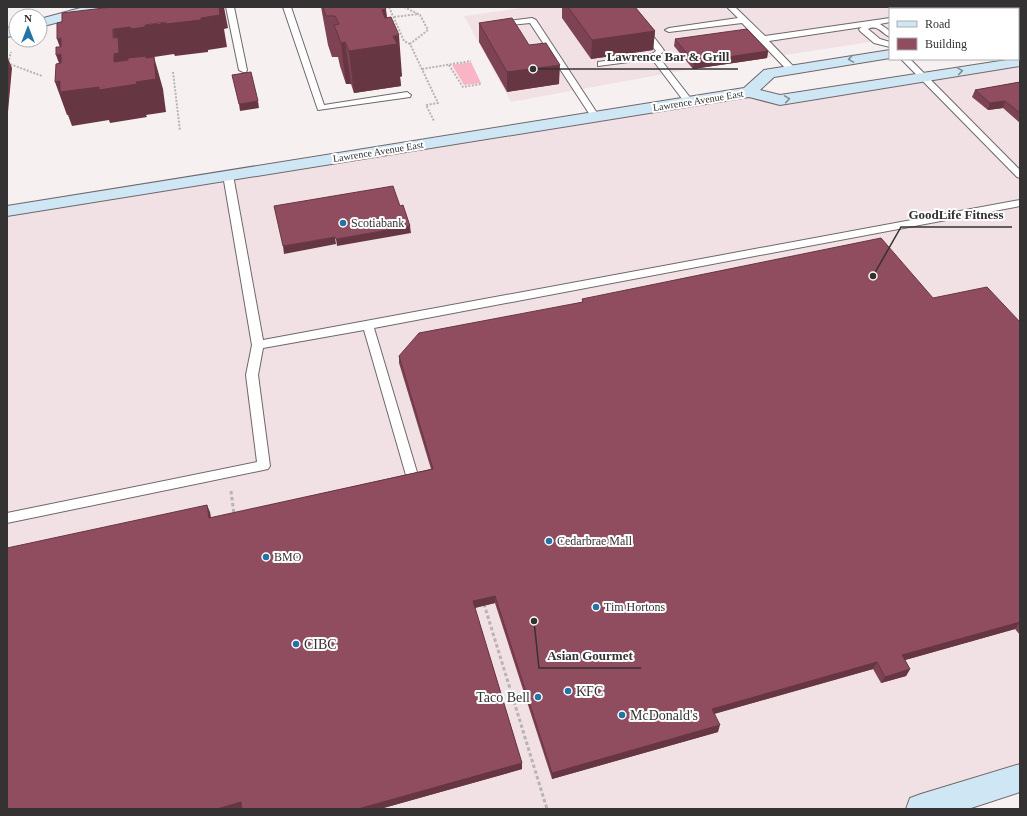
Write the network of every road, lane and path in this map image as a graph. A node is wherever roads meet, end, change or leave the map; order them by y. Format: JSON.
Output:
{"nodes":[{"id":1,"x":100,"y":7,"type":"edge"},
{"id":2,"x":230,"y":7,"type":"edge"},
{"id":3,"x":287,"y":7,"type":"edge"},
{"id":4,"x":389,"y":7,"type":"edge"},
{"id":5,"x":404,"y":7,"type":"edge"},
{"id":6,"x":627,"y":7,"type":"edge"},
{"id":7,"x":731,"y":7,"type":"edge"},
{"id":8,"x":419,"y":14,"type":"junction"},
{"id":9,"x":394,"y":17,"type":"junction"},
{"id":10,"x":744,"y":20,"type":"junction"},
{"id":11,"x":889,"y":20,"type":"edge"},
{"id":12,"x":48,"y":22,"type":"edge"},
{"id":13,"x":869,"y":24,"type":"junction"},
{"id":14,"x":488,"y":26,"type":"edge"},
{"id":15,"x":668,"y":30,"type":"dead end"},
{"id":16,"x":889,"y":33,"type":"edge"},
{"id":17,"x":763,"y":39,"type":"junction"},
{"id":18,"x":410,"y":44,"type":"junction"},
{"id":19,"x":889,"y":45,"type":"edge"},
{"id":20,"x":12,"y":48,"type":"edge"},
{"id":21,"x":889,"y":54,"type":"edge"},
{"id":22,"x":654,"y":56,"type":"junction"},
{"id":23,"x":905,"y":60,"type":"edge"},
{"id":24,"x":471,"y":61,"type":"dead end"},
{"id":25,"x":1020,"y":62,"type":"edge"},
{"id":26,"x":7,"y":63,"type":"edge"},
{"id":27,"x":601,"y":64,"type":"dead end"},
{"id":28,"x":449,"y":65,"type":"junction"},
{"id":29,"x":422,"y":69,"type":"junction"},
{"id":30,"x":791,"y":69,"type":"junction"},
{"id":31,"x":243,"y":70,"type":"dead end"},
{"id":32,"x":173,"y":72,"type":"dead end"},
{"id":33,"x":42,"y":76,"type":"dead end"},
{"id":34,"x":921,"y":77,"type":"junction"},
{"id":35,"x":481,"y":84,"type":"dead end"},
{"id":36,"x":749,"y":92,"type":"junction"},
{"id":37,"x":407,"y":95,"type":"dead end"},
{"id":38,"x":689,"y":102,"type":"junction"},
{"id":39,"x":595,"y":116,"type":"junction"},
{"id":40,"x":434,"y":121,"type":"dead end"},
{"id":41,"x":180,"y":131,"type":"dead end"},
{"id":42,"x":1020,"y":175,"type":"edge"},
{"id":43,"x":228,"y":176,"type":"junction"},
{"id":44,"x":1020,"y":203,"type":"edge"},
{"id":45,"x":7,"y":211,"type":"edge"},
{"id":46,"x":368,"y":326,"type":"junction"},
{"id":47,"x":258,"y":345,"type":"junction"},
{"id":48,"x":228,"y":473,"type":"junction"},
{"id":49,"x":421,"y":503,"type":"edge"},
{"id":50,"x":7,"y":518,"type":"edge"},
{"id":51,"x":235,"y":520,"type":"edge"},
{"id":52,"x":482,"y":599,"type":"edge"},
{"id":53,"x":1020,"y":778,"type":"edge"},
{"id":54,"x":547,"y":809,"type":"edge"},
{"id":55,"x":921,"y":809,"type":"edge"}],
"edges":[{"from":1,"to":12,"type":"main road"},
{"from":2,"to":31,"type":"lane"},
{"from":3,"to":37,"type":"lane"},
{"from":4,"to":9,"type":"path"},
{"from":5,"to":8,"type":"path"},
{"from":6,"to":22,"type":"lane"},
{"from":7,"to":10,"type":"lane"},
{"from":8,"to":9,"type":"path"},
{"from":8,"to":18,"type":"path"},
{"from":9,"to":18,"type":"path"},
{"from":10,"to":15,"type":"lane"},
{"from":10,"to":17,"type":"lane"},
{"from":11,"to":13,"type":"lane"},
{"from":13,"to":16,"type":"lane"},
{"from":13,"to":17,"type":"lane"},
{"from":13,"to":19,"type":"lane"},
{"from":14,"to":39,"type":"lane"},
{"from":17,"to":30,"type":"lane"},
{"from":18,"to":29,"type":"path"},
{"from":20,"to":26,"type":"path"},
{"from":21,"to":30,"type":"main road","name":"Lawrence Avenue East","one_way":true},
{"from":22,"to":27,"type":"lane"},
{"from":22,"to":38,"type":"lane"},
{"from":23,"to":34,"type":"lane"},
{"from":24,"to":28,"type":"path"},
{"from":34,"to":25,"type":"main road","name":"Lawrence Avenue East","one_way":true},
{"from":26,"to":33,"type":"path"},
{"from":28,"to":29,"type":"path"},
{"from":28,"to":35,"type":"path"},
{"from":29,"to":40,"type":"path"},
{"from":30,"to":36,"type":"main road","name":"Lawrence Avenue East"},
{"from":32,"to":41,"type":"path"},
{"from":36,"to":34,"type":"main road","name":"Lawrence Avenue East","one_way":true},
{"from":34,"to":42,"type":"lane"},
{"from":36,"to":38,"type":"main road","name":"Lawrence Avenue East"},
{"from":38,"to":39,"type":"main road","name":"Lawrence Avenue East"},
{"from":39,"to":43,"type":"main road","name":"Lawrence Avenue East"},
{"from":43,"to":45,"type":"main road","name":"Lawrence Avenue East"},
{"from":43,"to":47,"type":"lane"},
{"from":44,"to":46,"type":"lane"},
{"from":46,"to":47,"type":"lane"},
{"from":46,"to":49,"type":"lane"},
{"from":47,"to":48,"type":"lane"},
{"from":48,"to":50,"type":"lane"},
{"from":48,"to":51,"type":"path"},
{"from":52,"to":54,"type":"path"},
{"from":53,"to":55,"type":"main road"}]}
